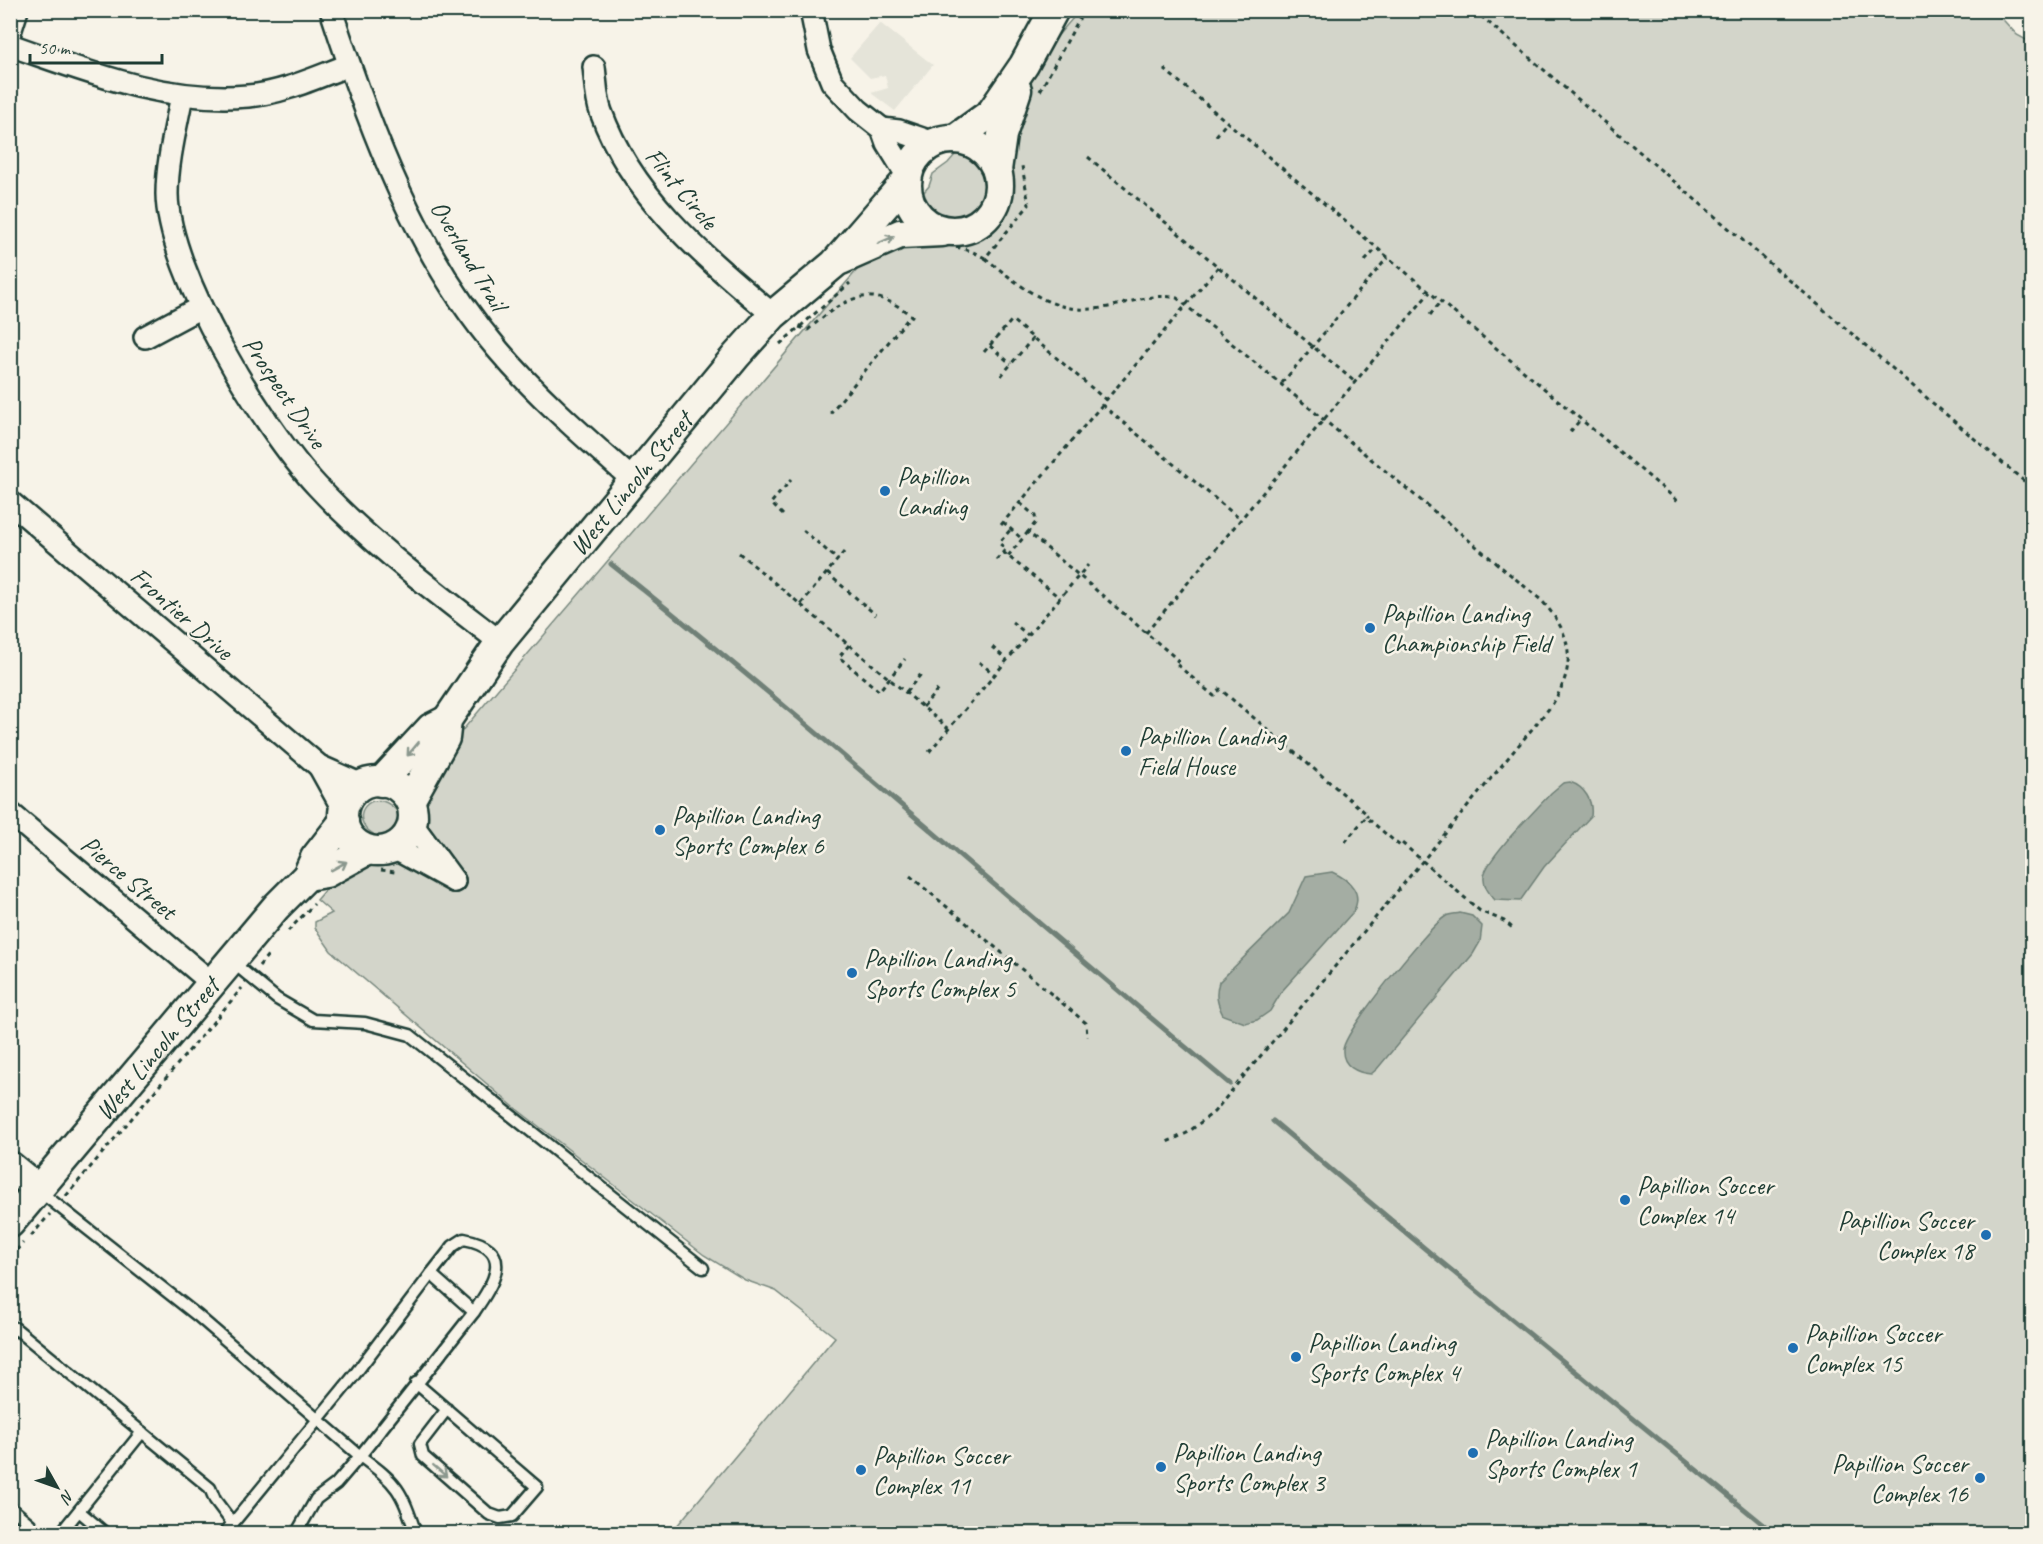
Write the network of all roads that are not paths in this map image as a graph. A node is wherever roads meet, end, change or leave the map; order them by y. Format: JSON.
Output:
{"nodes":[{"id":1,"x":17,"y":10,"type":"edge"},
{"id":2,"x":331,"y":10,"type":"edge"},
{"id":3,"x":811,"y":10,"type":"edge"},
{"id":4,"x":1054,"y":10,"type":"edge"},
{"id":5,"x":10,"y":32,"type":"edge"},
{"id":6,"x":10,"y":45,"type":"edge"},
{"id":7,"x":349,"y":65,"type":"junction"},
{"id":8,"x":1024,"y":65,"type":"junction"},
{"id":9,"x":594,"y":67,"type":"dead end"},
{"id":10,"x":182,"y":95,"type":"junction"},
{"id":11,"x":882,"y":129,"type":"junction"},
{"id":12,"x":944,"y":141,"type":"junction"},
{"id":13,"x":1009,"y":166,"type":"junction"},
{"id":14,"x":908,"y":179,"type":"junction"},
{"id":15,"x":947,"y":239,"type":"junction"},
{"id":16,"x":844,"y":271,"type":"junction"},
{"id":17,"x":201,"y":306,"type":"junction"},
{"id":18,"x":773,"y":315,"type":"junction"},
{"id":19,"x":145,"y":337,"type":"dead end"},
{"id":20,"x":633,"y":480,"type":"junction"},
{"id":21,"x":10,"y":502,"type":"edge"},
{"id":22,"x":500,"y":642,"type":"junction"},
{"id":23,"x":447,"y":720,"type":"junction"},
{"id":24,"x":319,"y":766,"type":"junction"},
{"id":25,"x":372,"y":783,"type":"junction"},
{"id":26,"x":411,"y":812,"type":"junction"},
{"id":27,"x":10,"y":813,"type":"edge"},
{"id":28,"x":344,"y":816,"type":"junction"},
{"id":29,"x":379,"y":856,"type":"junction"},
{"id":30,"x":313,"y":888,"type":"junction"},
{"id":31,"x":241,"y":969,"type":"junction"},
{"id":32,"x":212,"y":983,"type":"junction"},
{"id":33,"x":10,"y":1166,"type":"edge"},
{"id":34,"x":48,"y":1197,"type":"junction"},
{"id":35,"x":10,"y":1223,"type":"edge"},
{"id":36,"x":703,"y":1268,"type":"dead end"},
{"id":37,"x":432,"y":1274,"type":"junction"},
{"id":38,"x":474,"y":1312,"type":"junction"},
{"id":39,"x":10,"y":1333,"type":"edge"},
{"id":40,"x":416,"y":1383,"type":"junction"},
{"id":41,"x":447,"y":1409,"type":"junction"},
{"id":42,"x":318,"y":1420,"type":"junction"},
{"id":43,"x":142,"y":1432,"type":"junction"},
{"id":44,"x":360,"y":1456,"type":"junction"},
{"id":45,"x":10,"y":1507,"type":"edge"},
{"id":46,"x":79,"y":1511,"type":"junction"},
{"id":47,"x":233,"y":1524,"type":"junction"},
{"id":48,"x":35,"y":1533,"type":"edge"},
{"id":49,"x":60,"y":1533,"type":"edge"},
{"id":50,"x":106,"y":1533,"type":"edge"},
{"id":51,"x":224,"y":1533,"type":"edge"},
{"id":52,"x":296,"y":1533,"type":"edge"},
{"id":53,"x":416,"y":1533,"type":"edge"}],
"edges":[{"from":1,"to":5,"type":"street"},
{"from":2,"to":7,"type":"street","name":"Overland Trail"},
{"from":3,"to":11,"type":"street"},
{"from":4,"to":8,"type":"street"},
{"from":6,"to":10,"type":"street"},
{"from":7,"to":10,"type":"street"},
{"from":7,"to":20,"type":"street","name":"Overland Trail"},
{"from":8,"to":12,"type":"street"},
{"from":8,"to":13,"type":"street"},
{"from":9,"to":18,"type":"street","name":"Flint Circle"},
{"from":10,"to":17,"type":"street","name":"Prospect Drive"},
{"from":11,"to":12,"type":"street"},
{"from":11,"to":14,"type":"street"},
{"from":12,"to":13,"type":"street"},
{"from":12,"to":14,"type":"street"},
{"from":13,"to":15,"type":"street"},
{"from":14,"to":15,"type":"street"},
{"from":14,"to":16,"type":"street","name":"West Lincoln Street"},
{"from":16,"to":15,"type":"street","name":"West Lincoln Street","one_way":true},
{"from":16,"to":18,"type":"street","name":"West Lincoln Street"},
{"from":17,"to":19,"type":"street"},
{"from":17,"to":22,"type":"street","name":"Prospect Drive"},
{"from":18,"to":20,"type":"street","name":"West Lincoln Street"},
{"from":20,"to":22,"type":"street","name":"West Lincoln Street"},
{"from":21,"to":24,"type":"street","name":"Frontier Drive"},
{"from":22,"to":23,"type":"street","name":"West Lincoln Street"},
{"from":23,"to":25,"type":"street","name":"West Lincoln Street","one_way":true},
{"from":23,"to":26,"type":"street","name":"West Lincoln Street"},
{"from":24,"to":25,"type":"street","name":"Frontier Drive"},
{"from":24,"to":28,"type":"street","name":"Frontier Drive"},
{"from":25,"to":26,"type":"street"},
{"from":25,"to":28,"type":"street"},
{"from":26,"to":29,"type":"street"},
{"from":26,"to":29,"type":"street"},
{"from":27,"to":32,"type":"street","name":"Pierce Street"},
{"from":28,"to":29,"type":"street"},
{"from":28,"to":30,"type":"street","name":"West Lincoln Street"},
{"from":30,"to":29,"type":"street","name":"West Lincoln Street","one_way":true},
{"from":30,"to":31,"type":"street","name":"West Lincoln Street"},
{"from":31,"to":32,"type":"street","name":"West Lincoln Street"},
{"from":31,"to":36,"type":"lane"},
{"from":32,"to":34,"type":"street","name":"West Lincoln Street"},
{"from":33,"to":34,"type":"street"},
{"from":34,"to":35,"type":"street","name":"West Lincoln Street"},
{"from":34,"to":42,"type":"lane"},
{"from":37,"to":38,"type":"lane"},
{"from":37,"to":38,"type":"lane"},
{"from":37,"to":42,"type":"lane"},
{"from":38,"to":40,"type":"lane"},
{"from":39,"to":43,"type":"lane"},
{"from":40,"to":41,"type":"lane"},
{"from":40,"to":44,"type":"lane"},
{"from":41,"to":41,"type":"lane","one_way":true},
{"from":42,"to":44,"type":"lane"},
{"from":42,"to":47,"type":"lane"},
{"from":43,"to":46,"type":"lane"},
{"from":43,"to":47,"type":"lane"},
{"from":44,"to":52,"type":"lane"},
{"from":44,"to":53,"type":"lane"},
{"from":45,"to":48,"type":"lane"},
{"from":46,"to":49,"type":"lane"},
{"from":46,"to":50,"type":"lane"},
{"from":47,"to":51,"type":"lane"}]}
